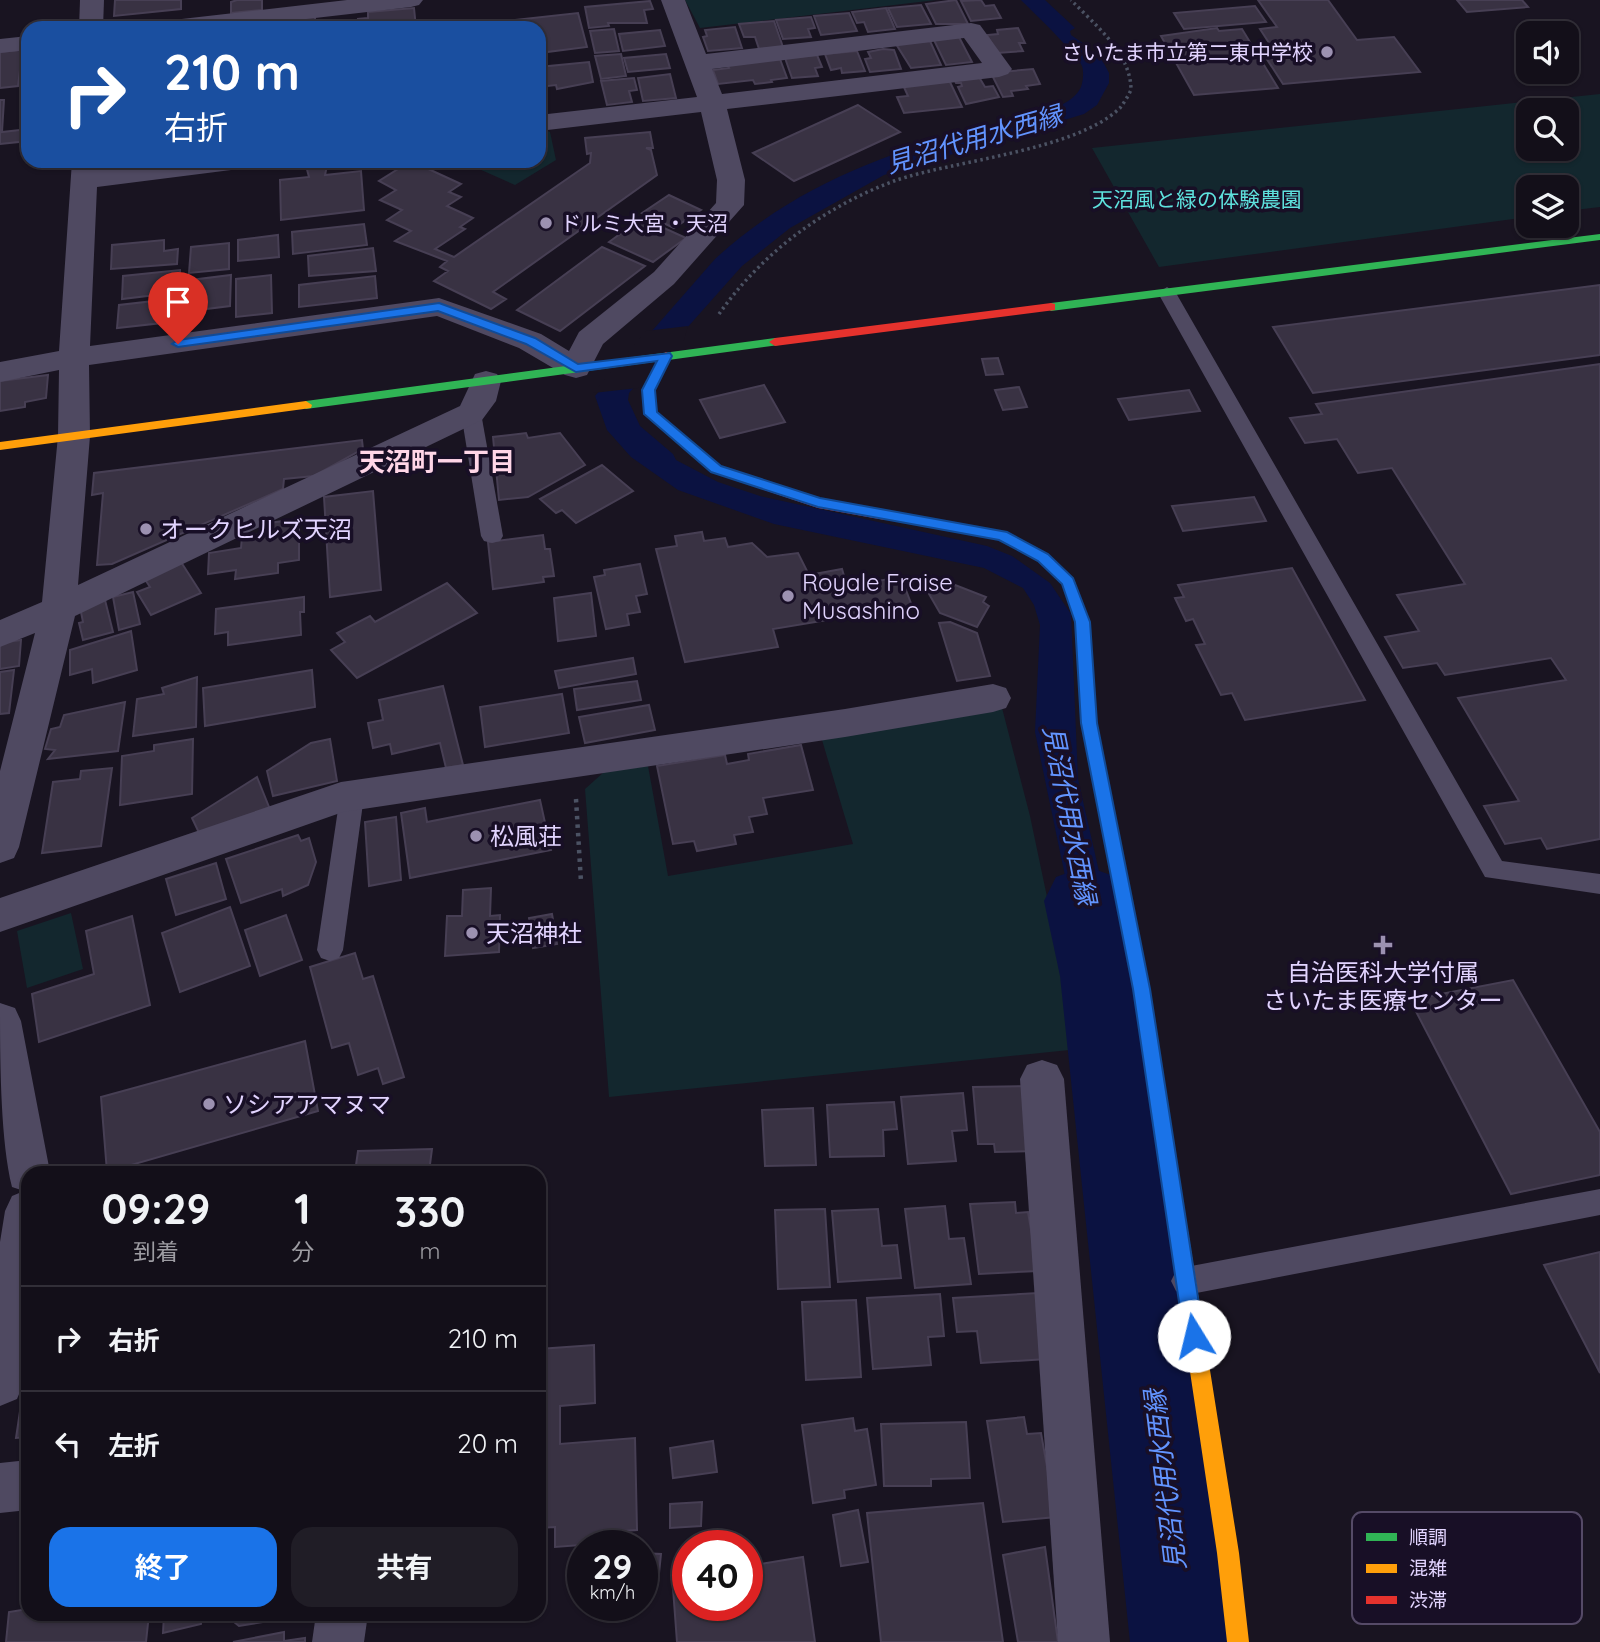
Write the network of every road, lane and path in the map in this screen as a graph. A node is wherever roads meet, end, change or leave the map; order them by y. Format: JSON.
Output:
{"nodes":[{"id":1,"x":92,"y":0,"type":"edge"},
{"id":2,"x":411,"y":0,"type":"edge"},
{"id":3,"x":673,"y":0,"type":"edge"},
{"id":4,"x":1071,"y":0,"type":"edge"},
{"id":5,"x":90,"y":21,"type":"edge"},
{"id":6,"x":226,"y":21,"type":"edge"},
{"id":7,"x":21,"y":44,"type":"edge"},
{"id":8,"x":0,"y":46,"type":"edge"},
{"id":9,"x":697,"y":63,"type":"junction"},
{"id":10,"x":712,"y":102,"type":"junction"},
{"id":11,"x":546,"y":123,"type":"edge"},
{"id":12,"x":131,"y":168,"type":"edge"},
{"id":13,"x":85,"y":171,"type":"edge"},
{"id":14,"x":1600,"y":237,"type":"edge"},
{"id":15,"x":1167,"y":293,"type":"junction"},
{"id":16,"x":715,"y":350,"type":"junction"},
{"id":17,"x":671,"y":356,"type":"junction"},
{"id":18,"x":74,"y":358,"type":"junction"},
{"id":19,"x":586,"y":367,"type":"junction"},
{"id":20,"x":0,"y":372,"type":"edge"},
{"id":21,"x":486,"y":381,"type":"junction"},
{"id":22,"x":471,"y":413,"type":"junction"},
{"id":23,"x":74,"y":436,"type":"junction"},
{"id":24,"x":0,"y":446,"type":"edge"},
{"id":25,"x":492,"y":536,"type":"dead end"},
{"id":26,"x":59,"y":610,"type":"junction"},
{"id":27,"x":0,"y":634,"type":"edge"},
{"id":28,"x":993,"y":698,"type":"dead end"},
{"id":29,"x":573,"y":763,"type":"junction"},
{"id":30,"x":352,"y":796,"type":"junction"},
{"id":31,"x":0,"y":847,"type":"edge"},
{"id":32,"x":581,"y":882,"type":"dead end"},
{"id":33,"x":1600,"y":884,"type":"edge"},
{"id":34,"x":0,"y":915,"type":"edge"},
{"id":35,"x":330,"y":950,"type":"dead end"},
{"id":36,"x":0,"y":1021,"type":"edge"},
{"id":37,"x":1042,"y":1079,"type":"dead end"},
{"id":38,"x":27,"y":1166,"type":"edge"},
{"id":39,"x":1600,"y":1202,"type":"edge"},
{"id":40,"x":21,"y":1253,"type":"edge"},
{"id":41,"x":1186,"y":1281,"type":"junction"},
{"id":42,"x":0,"y":1382,"type":"edge"},
{"id":43,"x":21,"y":1486,"type":"edge"},
{"id":44,"x":0,"y":1488,"type":"edge"},
{"id":45,"x":341,"y":1621,"type":"edge"},
{"id":46,"x":338,"y":1642,"type":"edge"},
{"id":47,"x":1084,"y":1642,"type":"edge"},
{"id":48,"x":1238,"y":1642,"type":"edge"}],
"edges":[{"from":1,"to":5,"type":"street"},
{"from":2,"to":6,"type":"street"},
{"from":3,"to":9,"type":"street"},
{"from":4,"to":16,"type":"path"},
{"from":7,"to":8,"type":"street"},
{"from":9,"to":10,"type":"street"},
{"from":9,"to":10,"type":"street"},
{"from":10,"to":11,"type":"street"},
{"from":10,"to":19,"type":"street"},
{"from":12,"to":13,"type":"street"},
{"from":13,"to":18,"type":"street"},
{"from":14,"to":15,"type":"street"},
{"from":15,"to":16,"type":"street"},
{"from":15,"to":33,"type":"lane"},
{"from":16,"to":17,"type":"street"},
{"from":17,"to":19,"type":"street"},
{"from":17,"to":41,"type":"street"},
{"from":18,"to":19,"type":"street"},
{"from":18,"to":20,"type":"street"},
{"from":18,"to":23,"type":"street"},
{"from":19,"to":21,"type":"street"},
{"from":21,"to":22,"type":"street"},
{"from":21,"to":23,"type":"street"},
{"from":22,"to":25,"type":"lane"},
{"from":22,"to":26,"type":"street"},
{"from":23,"to":24,"type":"street"},
{"from":23,"to":26,"type":"street"},
{"from":26,"to":27,"type":"street"},
{"from":26,"to":31,"type":"street"},
{"from":28,"to":29,"type":"street"},
{"from":29,"to":30,"type":"street"},
{"from":29,"to":32,"type":"path"},
{"from":30,"to":34,"type":"street"},
{"from":30,"to":35,"type":"lane"},
{"from":36,"to":38,"type":"street"},
{"from":37,"to":47,"type":"street"},
{"from":39,"to":41,"type":"lane"},
{"from":40,"to":42,"type":"street"},
{"from":41,"to":48,"type":"street"},
{"from":43,"to":44,"type":"street"},
{"from":45,"to":46,"type":"street"}]}
